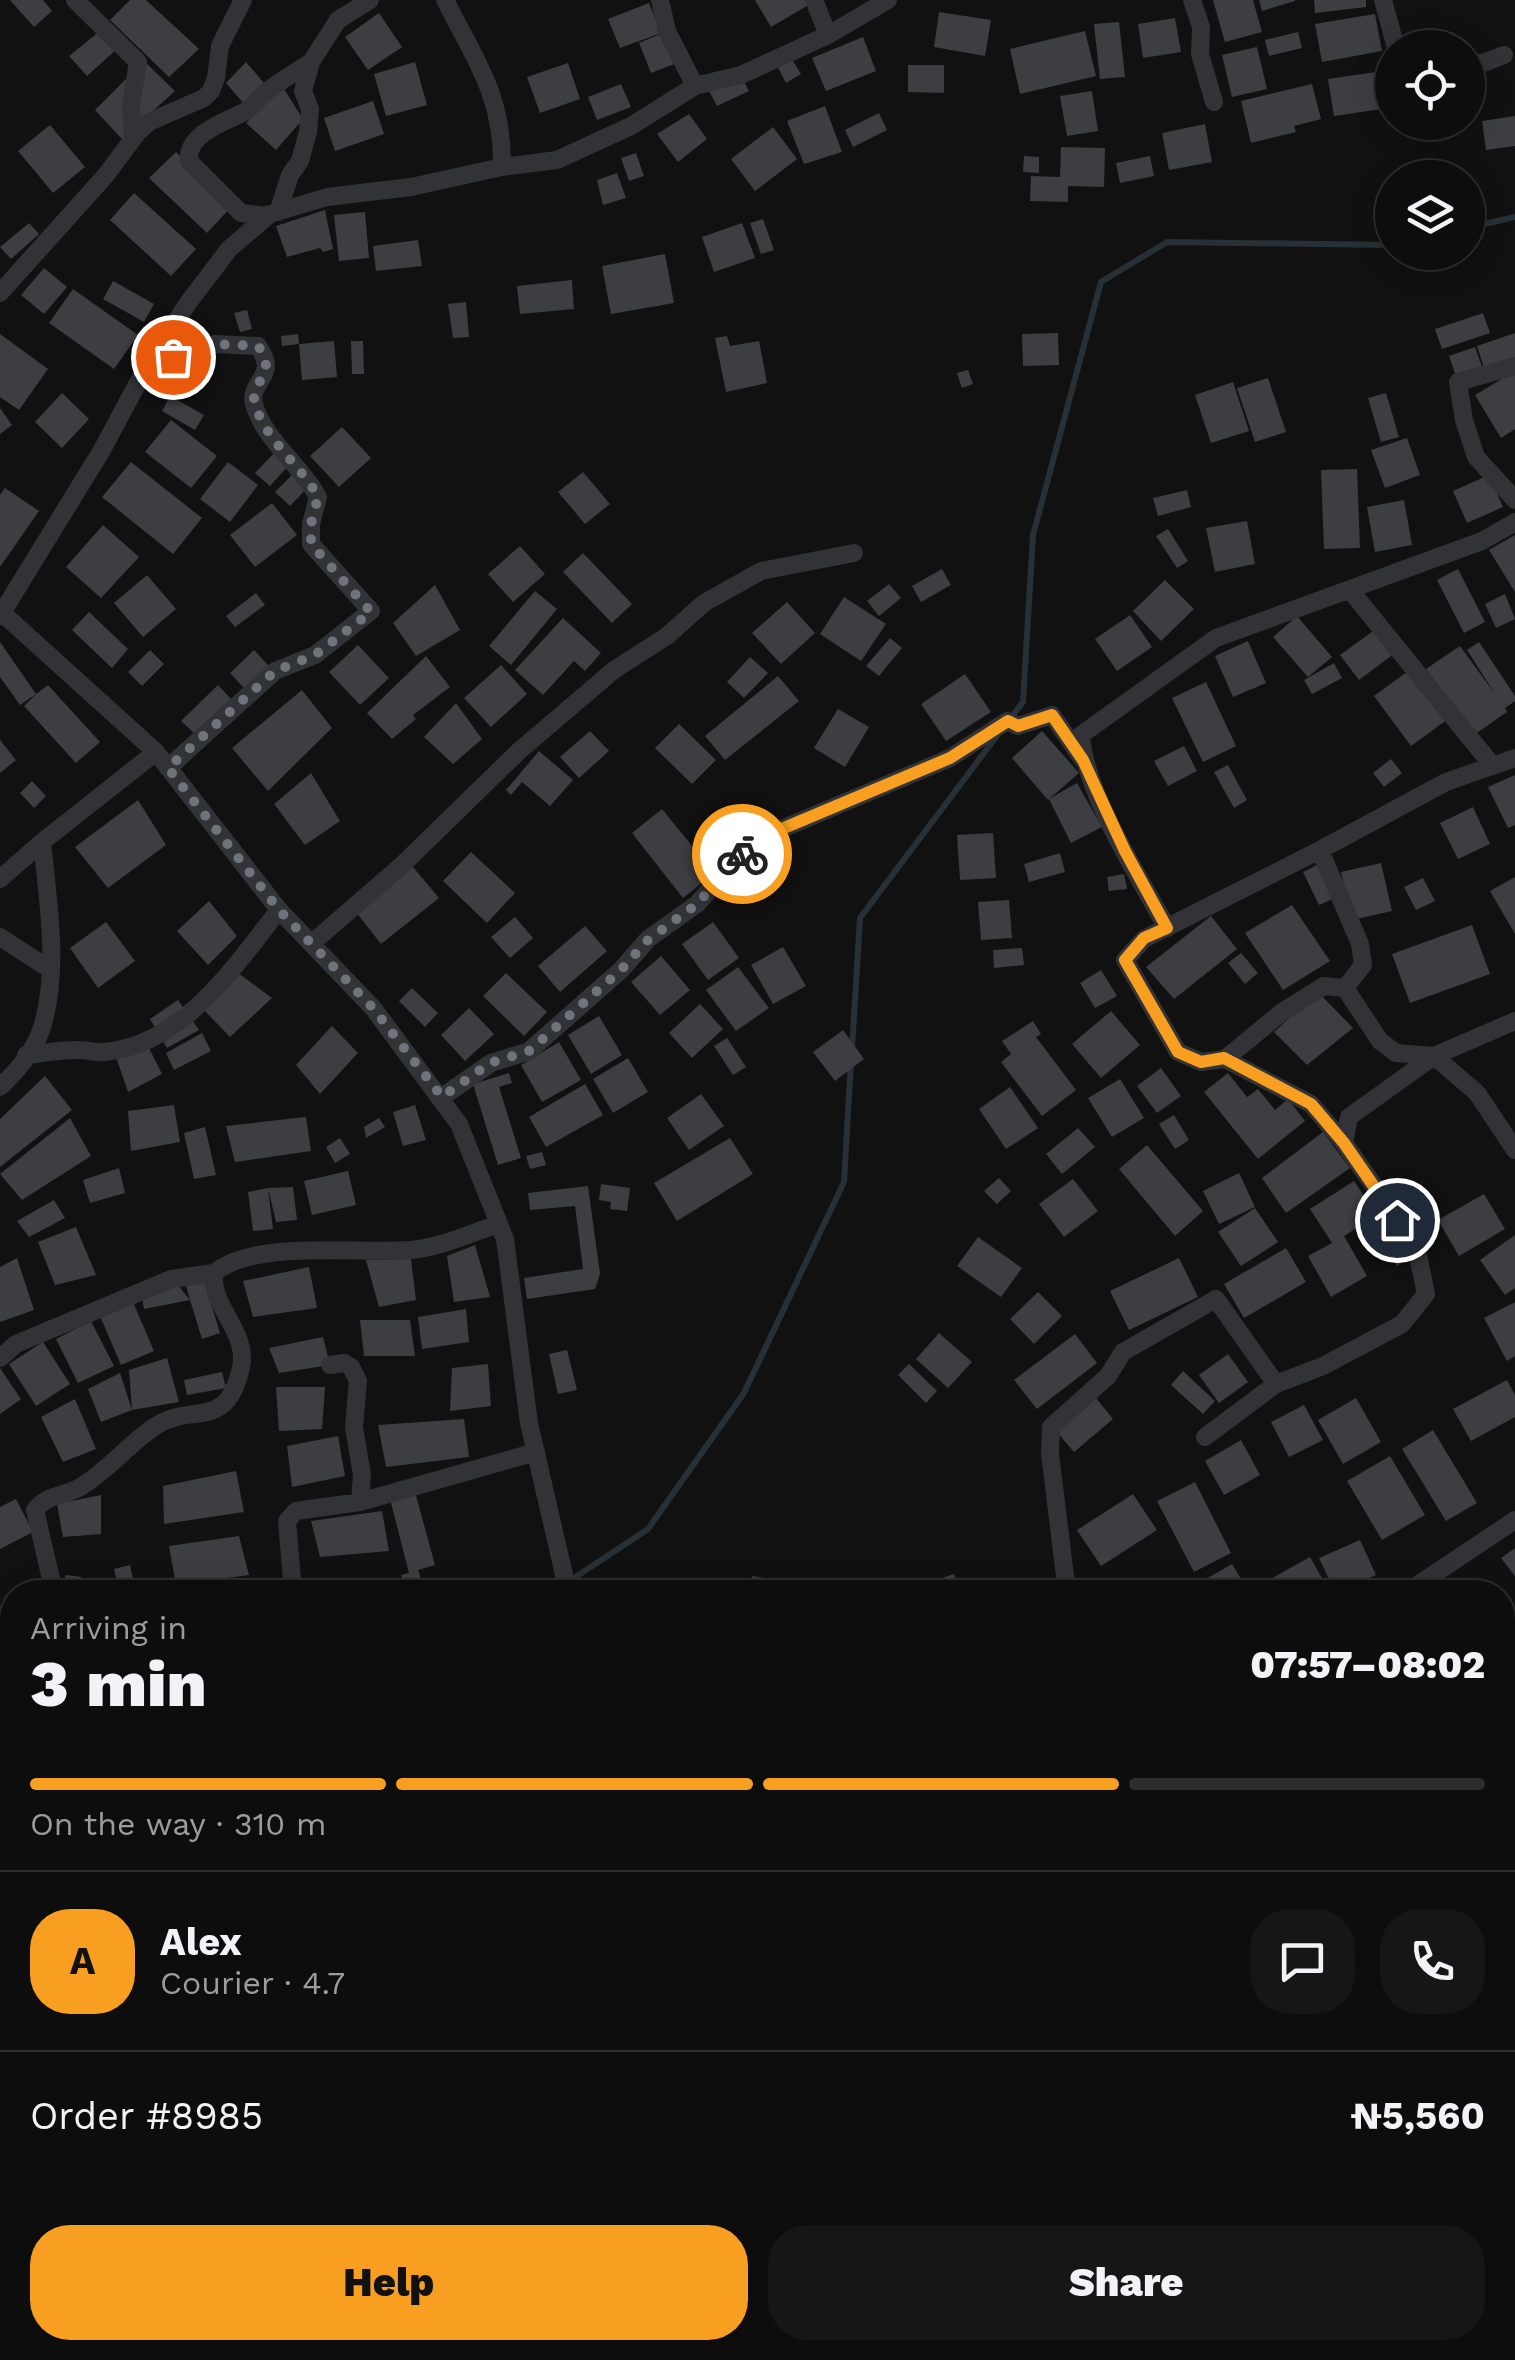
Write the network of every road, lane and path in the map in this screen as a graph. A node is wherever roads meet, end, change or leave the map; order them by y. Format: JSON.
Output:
{"nodes":[{"id":1,"x":75,"y":0,"type":"edge"},
{"id":2,"x":244,"y":0,"type":"edge"},
{"id":3,"x":370,"y":0,"type":"edge"},
{"id":4,"x":445,"y":0,"type":"edge"},
{"id":5,"x":660,"y":0,"type":"edge"},
{"id":6,"x":814,"y":0,"type":"edge"},
{"id":7,"x":888,"y":0,"type":"edge"},
{"id":8,"x":1192,"y":0,"type":"edge"},
{"id":9,"x":1383,"y":0,"type":"edge"},
{"id":10,"x":1391,"y":30,"type":"edge"},
{"id":11,"x":828,"y":35,"type":"junction"},
{"id":12,"x":1504,"y":55,"type":"dead end"},
{"id":13,"x":1485,"y":61,"type":"edge"},
{"id":14,"x":311,"y":62,"type":"junction"},
{"id":15,"x":694,"y":86,"type":"junction"},
{"id":16,"x":266,"y":91,"type":"junction"},
{"id":17,"x":204,"y":98,"type":"junction"},
{"id":18,"x":1214,"y":102,"type":"dead end"},
{"id":19,"x":133,"y":138,"type":"junction"},
{"id":20,"x":502,"y":166,"type":"junction"},
{"id":21,"x":273,"y":214,"type":"junction"},
{"id":22,"x":0,"y":292,"type":"edge"},
{"id":23,"x":149,"y":362,"type":"junction"},
{"id":24,"x":1515,"y":366,"type":"edge"},
{"id":25,"x":1515,"y":500,"type":"edge"},
{"id":26,"x":1515,"y":522,"type":"edge"},
{"id":27,"x":854,"y":553,"type":"dead end"},
{"id":28,"x":1350,"y":590,"type":"junction"},
{"id":29,"x":1,"y":614,"type":"edge"},
{"id":30,"x":156,"y":752,"type":"junction"},
{"id":31,"x":1515,"y":758,"type":"edge"},
{"id":32,"x":1083,"y":760,"type":"junction"},
{"id":33,"x":1492,"y":765,"type":"junction"},
{"id":34,"x":168,"y":768,"type":"junction"},
{"id":35,"x":42,"y":842,"type":"junction"},
{"id":36,"x":1320,"y":850,"type":"junction"},
{"id":37,"x":0,"y":879,"type":"edge"},
{"id":38,"x":279,"y":910,"type":"junction"},
{"id":39,"x":1167,"y":928,"type":"junction"},
{"id":40,"x":0,"y":937,"type":"edge"},
{"id":41,"x":312,"y":943,"type":"junction"},
{"id":42,"x":51,"y":970,"type":"junction"},
{"id":43,"x":1345,"y":988,"type":"junction"},
{"id":44,"x":1515,"y":1021,"type":"edge"},
{"id":45,"x":26,"y":1055,"type":"junction"},
{"id":46,"x":1434,"y":1056,"type":"junction"},
{"id":47,"x":1224,"y":1058,"type":"junction"},
{"id":48,"x":0,"y":1088,"type":"edge"},
{"id":49,"x":442,"y":1097,"type":"junction"},
{"id":50,"x":1344,"y":1143,"type":"junction"},
{"id":51,"x":1515,"y":1150,"type":"edge"},
{"id":52,"x":499,"y":1224,"type":"junction"},
{"id":53,"x":214,"y":1273,"type":"junction"},
{"id":54,"x":0,"y":1358,"type":"edge"},
{"id":55,"x":330,"y":1365,"type":"dead end"},
{"id":56,"x":1276,"y":1384,"type":"junction"},
{"id":57,"x":1206,"y":1436,"type":"dead end"},
{"id":58,"x":536,"y":1452,"type":"junction"},
{"id":59,"x":360,"y":1502,"type":"junction"},
{"id":60,"x":1515,"y":1520,"type":"edge"},
{"id":61,"x":51,"y":1580,"type":"edge"},
{"id":62,"x":291,"y":1580,"type":"edge"},
{"id":63,"x":565,"y":1580,"type":"edge"},
{"id":64,"x":1066,"y":1580,"type":"edge"},
{"id":65,"x":1425,"y":1580,"type":"edge"}],
"edges":[{"from":1,"to":19,"type":"street"},
{"from":2,"to":17,"type":"street"},
{"from":3,"to":14,"type":"street"},
{"from":4,"to":20,"type":"street"},
{"from":5,"to":15,"type":"street"},
{"from":6,"to":11,"type":"street"},
{"from":7,"to":11,"type":"street"},
{"from":8,"to":18,"type":"street"},
{"from":9,"to":10,"type":"street"},
{"from":11,"to":15,"type":"street"},
{"from":12,"to":13,"type":"street"},
{"from":14,"to":16,"type":"street"},
{"from":14,"to":21,"type":"street"},
{"from":15,"to":20,"type":"street"},
{"from":16,"to":17,"type":"street"},
{"from":16,"to":21,"type":"street"},
{"from":17,"to":19,"type":"street"},
{"from":19,"to":22,"type":"street"},
{"from":20,"to":21,"type":"street"},
{"from":21,"to":23,"type":"street"},
{"from":23,"to":29,"type":"street"},
{"from":23,"to":34,"type":"street"},
{"from":24,"to":25,"type":"street"},
{"from":26,"to":28,"type":"street"},
{"from":27,"to":41,"type":"street"},
{"from":28,"to":32,"type":"street"},
{"from":28,"to":33,"type":"street"},
{"from":29,"to":30,"type":"street"},
{"from":30,"to":34,"type":"street"},
{"from":30,"to":35,"type":"street"},
{"from":31,"to":33,"type":"street"},
{"from":32,"to":39,"type":"street"},
{"from":32,"to":49,"type":"street"},
{"from":33,"to":36,"type":"street"},
{"from":34,"to":38,"type":"street"},
{"from":35,"to":37,"type":"street"},
{"from":35,"to":42,"type":"street"},
{"from":36,"to":39,"type":"street"},
{"from":36,"to":43,"type":"street"},
{"from":38,"to":41,"type":"street"},
{"from":38,"to":45,"type":"street"},
{"from":39,"to":47,"type":"street"},
{"from":40,"to":42,"type":"street"},
{"from":41,"to":49,"type":"street"},
{"from":42,"to":45,"type":"street"},
{"from":43,"to":46,"type":"street"},
{"from":43,"to":47,"type":"street"},
{"from":44,"to":46,"type":"street"},
{"from":45,"to":48,"type":"street"},
{"from":46,"to":50,"type":"street"},
{"from":46,"to":51,"type":"street"},
{"from":47,"to":50,"type":"street"},
{"from":49,"to":52,"type":"street"},
{"from":50,"to":56,"type":"street"},
{"from":52,"to":53,"type":"street"},
{"from":52,"to":58,"type":"street"},
{"from":53,"to":54,"type":"street"},
{"from":53,"to":61,"type":"street"},
{"from":55,"to":59,"type":"street"},
{"from":56,"to":57,"type":"street"},
{"from":56,"to":64,"type":"street"},
{"from":58,"to":59,"type":"street"},
{"from":58,"to":63,"type":"street"},
{"from":59,"to":62,"type":"street"},
{"from":60,"to":65,"type":"street"}]}
